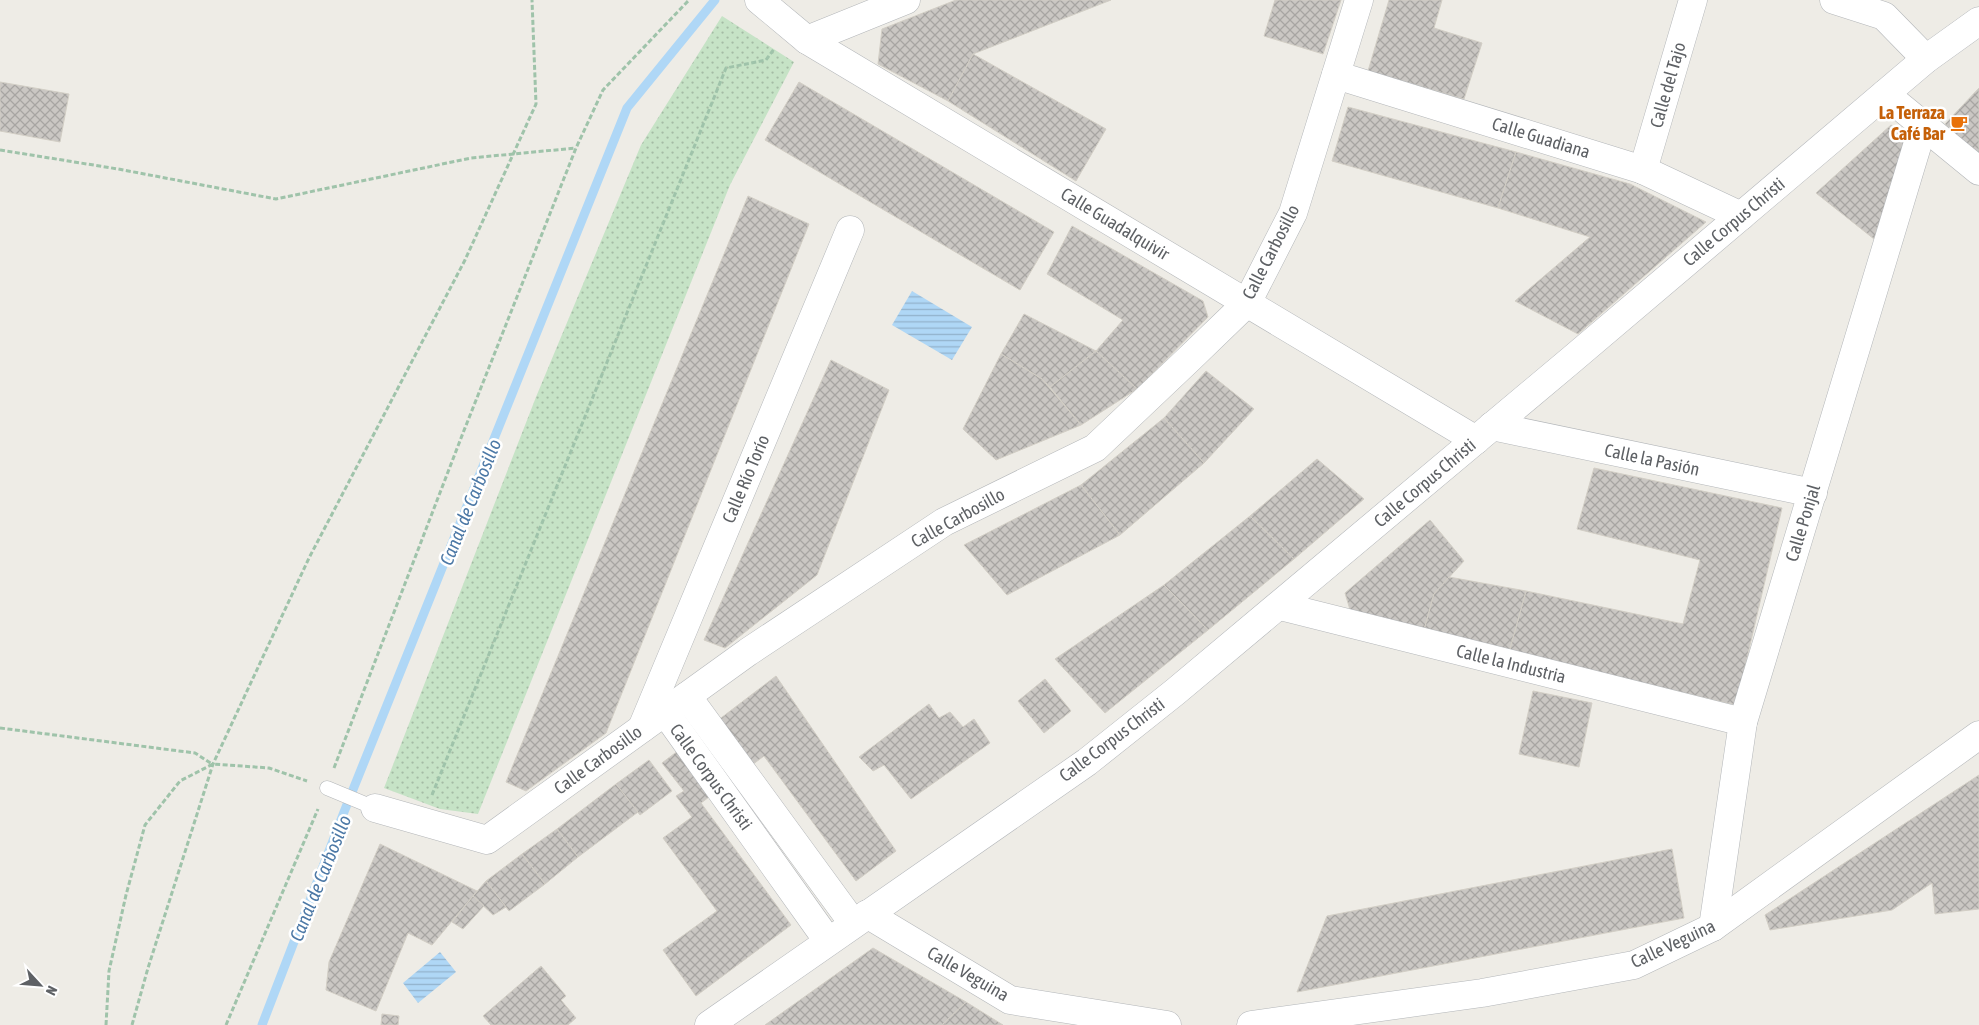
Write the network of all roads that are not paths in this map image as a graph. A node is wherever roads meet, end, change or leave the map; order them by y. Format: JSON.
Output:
{"nodes":[{"id":1,"x":759,"y":0,"type":"edge"},
{"id":2,"x":906,"y":0,"type":"edge"},
{"id":3,"x":1359,"y":0,"type":"edge"},
{"id":4,"x":1693,"y":0,"type":"edge"},
{"id":5,"x":1834,"y":0,"type":"edge"},
{"id":6,"x":1888,"y":8,"type":"edge"},
{"id":7,"x":1979,"y":20,"type":"edge"},
{"id":8,"x":807,"y":40,"type":"junction"},
{"id":9,"x":1926,"y":59,"type":"junction"},
{"id":10,"x":1336,"y":75,"type":"junction"},
{"id":11,"x":1885,"y":94,"type":"junction"},
{"id":12,"x":1923,"y":126,"type":"junction"},
{"id":13,"x":1643,"y":170,"type":"junction"},
{"id":14,"x":1979,"y":172,"type":"edge"},
{"id":15,"x":1740,"y":216,"type":"junction"},
{"id":16,"x":850,"y":230,"type":"dead end"},
{"id":17,"x":1247,"y":303,"type":"junction"},
{"id":18,"x":1484,"y":433,"type":"junction"},
{"id":19,"x":1813,"y":493,"type":"junction"},
{"id":20,"x":1280,"y":606,"type":"junction"},
{"id":21,"x":687,"y":696,"type":"junction"},
{"id":22,"x":665,"y":712,"type":"junction"},
{"id":23,"x":1743,"y":722,"type":"junction"},
{"id":24,"x":642,"y":728,"type":"junction"},
{"id":25,"x":1979,"y":735,"type":"edge"},
{"id":26,"x":327,"y":788,"type":"road end"},
{"id":27,"x":371,"y":806,"type":"joint"},
{"id":28,"x":860,"y":919,"type":"junction"},
{"id":29,"x":1713,"y":927,"type":"junction"},
{"id":30,"x":828,"y":941,"type":"junction"},
{"id":31,"x":1152,"y":1024,"type":"edge"},
{"id":32,"x":709,"y":1025,"type":"edge"},
{"id":33,"x":1250,"y":1025,"type":"edge"}],
"edges":[{"from":1,"to":8,"type":"street","name":"Calle Guadalquivir"},
{"from":2,"to":8,"type":"street"},
{"from":3,"to":10,"type":"street","name":"Calle Carbosillo"},
{"from":4,"to":13,"type":"street","name":"Calle del Tajo"},
{"from":5,"to":6,"type":"street"},
{"from":6,"to":9,"type":"street"},
{"from":7,"to":9,"type":"street","name":"Calle Corpus Christi"},
{"from":8,"to":17,"type":"street","name":"Calle Guadalquivir"},
{"from":9,"to":11,"type":"street","name":"Calle Corpus Christi"},
{"from":10,"to":13,"type":"street","name":"Calle Guadiana"},
{"from":10,"to":17,"type":"street","name":"Calle Carbosillo"},
{"from":11,"to":12,"type":"street"},
{"from":11,"to":15,"type":"street","name":"Calle Corpus Christi"},
{"from":12,"to":14,"type":"street"},
{"from":12,"to":19,"type":"street","name":"Calle Ponjal"},
{"from":13,"to":15,"type":"street","name":"Calle Guadiana"},
{"from":15,"to":18,"type":"street","name":"Calle Corpus Christi"},
{"from":16,"to":24,"type":"street","name":"Calle Río Torío"},
{"from":17,"to":18,"type":"street","name":"Calle Guadalquivir"},
{"from":17,"to":21,"type":"street","name":"Calle Carbosillo"},
{"from":18,"to":19,"type":"street","name":"Calle la Pasión"},
{"from":18,"to":20,"type":"street","name":"Calle Corpus Christi"},
{"from":19,"to":23,"type":"street","name":"Calle Ponjal"},
{"from":20,"to":23,"type":"street","name":"Calle la Industria"},
{"from":20,"to":28,"type":"street","name":"Calle Corpus Christi"},
{"from":21,"to":22,"type":"street","name":"Calle Carbosillo"},
{"from":21,"to":28,"type":"street","name":"Calle Corpus Christi"},
{"from":22,"to":24,"type":"street","name":"Calle Carbosillo"},
{"from":22,"to":30,"type":"street","name":"Calle Corpus Christi"},
{"from":23,"to":29,"type":"street","name":"Calle Ponjal"},
{"from":24,"to":27,"type":"street","name":"Calle Carbosillo"},
{"from":25,"to":29,"type":"street","name":"Calle Veguina"},
{"from":26,"to":27,"type":"lane"},
{"from":28,"to":30,"type":"street","name":"Calle Corpus Christi"},
{"from":28,"to":31,"type":"street","name":"Calle Veguina"},
{"from":29,"to":33,"type":"street","name":"Calle Veguina"},
{"from":30,"to":32,"type":"street","name":"Calle Corpus Christi"}]}
